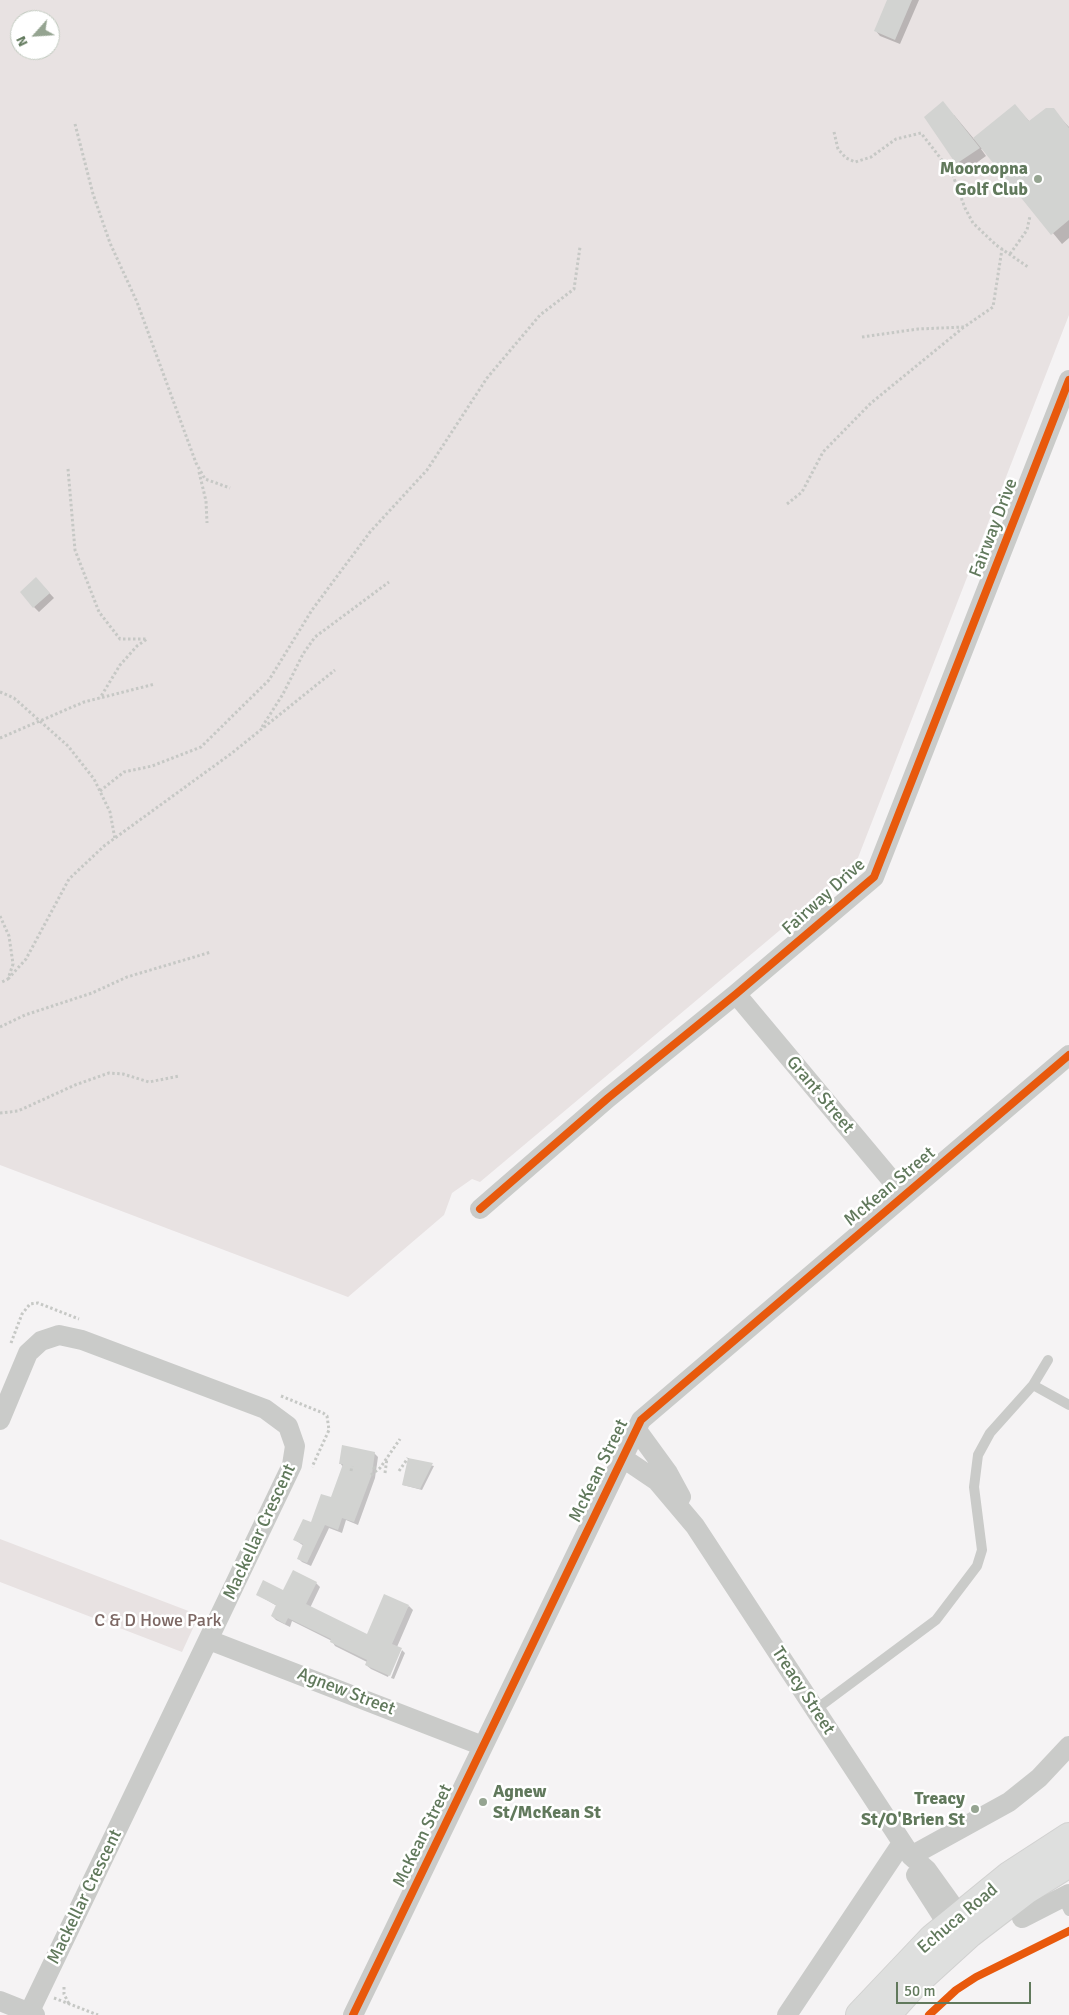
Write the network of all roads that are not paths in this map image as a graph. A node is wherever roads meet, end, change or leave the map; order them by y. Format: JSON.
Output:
{"nodes":[{"id":1,"x":1069,"y":380,"type":"edge"},
{"id":2,"x":736,"y":994,"type":"junction"},
{"id":3,"x":1069,"y":1055,"type":"edge"},
{"id":4,"x":904,"y":1195,"type":"junction"},
{"id":5,"x":480,"y":1209,"type":"dead end"},
{"id":6,"x":1048,"y":1360,"type":"dead end"},
{"id":7,"x":1033,"y":1385,"type":"junction"},
{"id":8,"x":1069,"y":1405,"type":"edge"},
{"id":9,"x":0,"y":1420,"type":"edge"},
{"id":10,"x":636,"y":1429,"type":"junction"},
{"id":11,"x":623,"y":1458,"type":"junction"},
{"id":12,"x":695,"y":1526,"type":"junction"},
{"id":13,"x":209,"y":1640,"type":"junction"},
{"id":14,"x":815,"y":1710,"type":"junction"},
{"id":15,"x":483,"y":1746,"type":"junction"},
{"id":16,"x":1069,"y":1746,"type":"edge"},
{"id":17,"x":1069,"y":1837,"type":"edge"},
{"id":18,"x":906,"y":1850,"type":"junction"},
{"id":19,"x":1069,"y":1863,"type":"edge"},
{"id":20,"x":1067,"y":1901,"type":"edge"},
{"id":21,"x":1022,"y":1918,"type":"dead end"},
{"id":22,"x":958,"y":1926,"type":"junction"},
{"id":23,"x":0,"y":2001,"type":"edge"},
{"id":24,"x":32,"y":2014,"type":"edge"},
{"id":25,"x":352,"y":2015,"type":"edge"},
{"id":26,"x":787,"y":2015,"type":"edge"},
{"id":27,"x":860,"y":2015,"type":"edge"},
{"id":28,"x":886,"y":2015,"type":"edge"}],
"edges":[{"from":1,"to":2,"type":"street","name":"Fairway Drive"},
{"from":2,"to":4,"type":"street","name":"Grant Street"},
{"from":2,"to":5,"type":"street","name":"Fairway Drive"},
{"from":3,"to":4,"type":"street","name":"McKean Street"},
{"from":4,"to":10,"type":"street","name":"McKean Street"},
{"from":6,"to":7,"type":"lane"},
{"from":7,"to":8,"type":"lane"},
{"from":7,"to":14,"type":"lane"},
{"from":9,"to":13,"type":"street","name":"Mackellar Crescent"},
{"from":10,"to":11,"type":"street","name":"McKean Street"},
{"from":10,"to":12,"type":"street","name":"Treacy Street"},
{"from":11,"to":12,"type":"street","name":"Treacy Street"},
{"from":11,"to":15,"type":"street","name":"McKean Street"},
{"from":12,"to":14,"type":"street","name":"Treacy Street"},
{"from":13,"to":15,"type":"street","name":"Agnew Street"},
{"from":13,"to":24,"type":"street","name":"Mackellar Crescent"},
{"from":14,"to":18,"type":"street","name":"Treacy Street"},
{"from":15,"to":25,"type":"street","name":"McKean Street"},
{"from":16,"to":18,"type":"street"},
{"from":17,"to":22,"type":"main road","name":"Echuca Road"},
{"from":18,"to":22,"type":"street","name":"Treacy Street"},
{"from":18,"to":26,"type":"street"},
{"from":19,"to":22,"type":"main road","name":"Echuca Road"},
{"from":20,"to":21,"type":"street"},
{"from":22,"to":27,"type":"main road","name":"Echuca Road"},
{"from":22,"to":28,"type":"main road","name":"Echuca Road"},
{"from":23,"to":24,"type":"street"}]}
